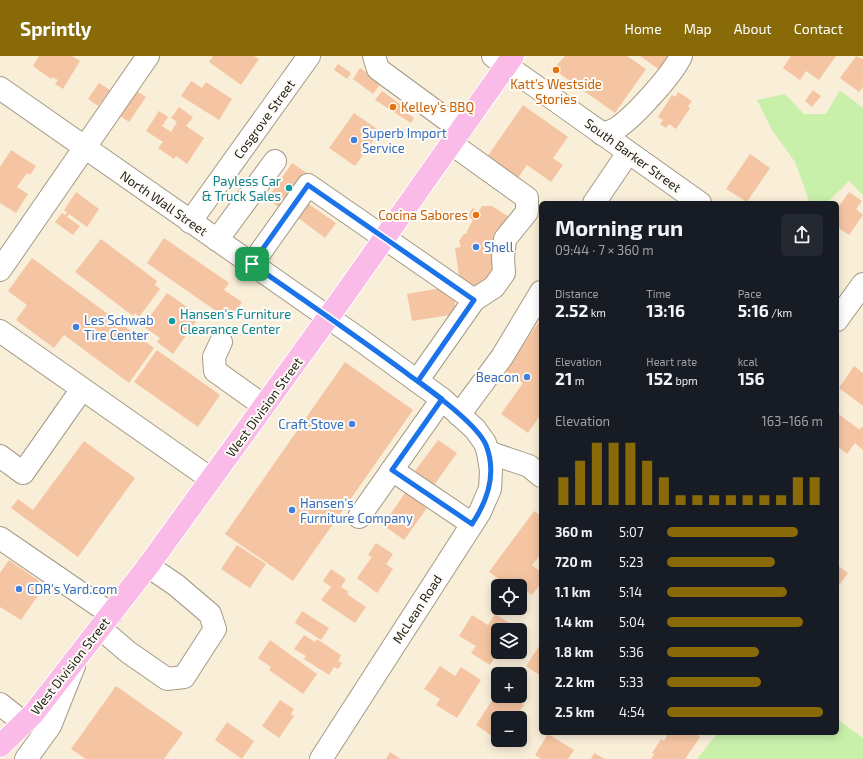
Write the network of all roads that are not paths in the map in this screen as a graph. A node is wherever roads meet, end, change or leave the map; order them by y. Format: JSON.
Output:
{"nodes":[{"id":1,"x":148,"y":56,"type":"edge"},
{"id":2,"x":309,"y":56,"type":"edge"},
{"id":3,"x":374,"y":56,"type":"edge"},
{"id":4,"x":681,"y":56,"type":"edge"},
{"id":5,"x":505,"y":59,"type":"edge"},
{"id":6,"x":0,"y":88,"type":"edge"},
{"id":7,"x":602,"y":134,"type":"junction"},
{"id":8,"x":456,"y":137,"type":"junction"},
{"id":9,"x":85,"y":146,"type":"junction"},
{"id":10,"x":628,"y":152,"type":"junction"},
{"id":11,"x":275,"y":161,"type":"dead end"},
{"id":12,"x":595,"y":201,"type":"edge"},
{"id":13,"x":697,"y":201,"type":"edge"},
{"id":14,"x":190,"y":222,"type":"junction"},
{"id":15,"x":385,"y":238,"type":"junction"},
{"id":16,"x":217,"y":240,"type":"junction"},
{"id":17,"x":252,"y":264,"type":"junction"},
{"id":18,"x":0,"y":270,"type":"edge"},
{"id":19,"x":863,"y":284,"type":"edge"},
{"id":20,"x":539,"y":295,"type":"edge"},
{"id":21,"x":474,"y":300,"type":"junction"},
{"id":22,"x":328,"y":317,"type":"junction"},
{"id":23,"x":839,"y":317,"type":"edge"},
{"id":24,"x":0,"y":330,"type":"edge"},
{"id":25,"x":221,"y":342,"type":"dead end"},
{"id":26,"x":418,"y":381,"type":"junction"},
{"id":27,"x":82,"y":388,"type":"junction"},
{"id":28,"x":442,"y":399,"type":"junction"},
{"id":29,"x":264,"y":406,"type":"junction"},
{"id":30,"x":459,"y":415,"type":"junction"},
{"id":31,"x":488,"y":452,"type":"junction"},
{"id":32,"x":0,"y":456,"type":"edge"},
{"id":33,"x":392,"y":470,"type":"junction"},
{"id":34,"x":539,"y":474,"type":"edge"},
{"id":35,"x":211,"y":479,"type":"junction"},
{"id":36,"x":359,"y":517,"type":"dead end"},
{"id":37,"x":472,"y":524,"type":"junction"},
{"id":38,"x":0,"y":538,"type":"edge"},
{"id":39,"x":148,"y":566,"type":"junction"},
{"id":40,"x":106,"y":621,"type":"junction"},
{"id":41,"x":76,"y":661,"type":"junction"},
{"id":42,"x":0,"y":704,"type":"edge"},
{"id":43,"x":24,"y":723,"type":"junction"},
{"id":44,"x":0,"y":746,"type":"edge"},
{"id":45,"x":26,"y":759,"type":"edge"},
{"id":46,"x":321,"y":759,"type":"edge"}],
"edges":[{"from":1,"to":9,"type":"street"},
{"from":2,"to":14,"type":"street","name":"Cosgrove Street"},
{"from":3,"to":8,"type":"street"},
{"from":4,"to":7,"type":"street"},
{"from":5,"to":7,"type":"street","name":"South Barker Street"},
{"from":5,"to":8,"type":"main road","name":"West Division Street"},
{"from":6,"to":9,"type":"street","name":"North Wall Street"},
{"from":7,"to":10,"type":"street","name":"South Barker Street"},
{"from":8,"to":15,"type":"main road","name":"West Division Street"},
{"from":8,"to":21,"type":"street"},
{"from":9,"to":14,"type":"street","name":"North Wall Street"},
{"from":9,"to":18,"type":"street"},
{"from":10,"to":12,"type":"street"},
{"from":10,"to":13,"type":"street","name":"South Barker Street"},
{"from":11,"to":16,"type":"street"},
{"from":14,"to":16,"type":"street","name":"North Wall Street"},
{"from":15,"to":17,"type":"street"},
{"from":15,"to":21,"type":"street"},
{"from":15,"to":22,"type":"main road","name":"West Division Street"},
{"from":16,"to":17,"type":"street","name":"North Wall Street"},
{"from":17,"to":22,"type":"street","name":"North Wall Street"},
{"from":19,"to":23,"type":"street"},
{"from":20,"to":30,"type":"street"},
{"from":21,"to":26,"type":"street"},
{"from":22,"to":26,"type":"street","name":"North Wall Street"},
{"from":22,"to":29,"type":"main road","name":"West Division Street"},
{"from":24,"to":27,"type":"street"},
{"from":25,"to":29,"type":"street"},
{"from":26,"to":28,"type":"street","name":"McLean Road"},
{"from":27,"to":32,"type":"street"},
{"from":27,"to":35,"type":"street"},
{"from":28,"to":30,"type":"street","name":"McLean Road"},
{"from":28,"to":33,"type":"street"},
{"from":29,"to":35,"type":"main road","name":"West Division Street"},
{"from":30,"to":31,"type":"street","name":"McLean Road"},
{"from":31,"to":34,"type":"street"},
{"from":31,"to":37,"type":"street","name":"McLean Road"},
{"from":33,"to":36,"type":"street"},
{"from":33,"to":37,"type":"street"},
{"from":35,"to":39,"type":"main road","name":"West Division Street"},
{"from":37,"to":46,"type":"street","name":"McLean Road"},
{"from":38,"to":40,"type":"street"},
{"from":39,"to":40,"type":"main road","name":"West Division Street"},
{"from":39,"to":40,"type":"street"},
{"from":40,"to":41,"type":"main road","name":"West Division Street"},
{"from":41,"to":43,"type":"main road","name":"West Division Street"},
{"from":41,"to":45,"type":"street"},
{"from":42,"to":43,"type":"street"},
{"from":43,"to":44,"type":"main road","name":"West Division Street"}]}
